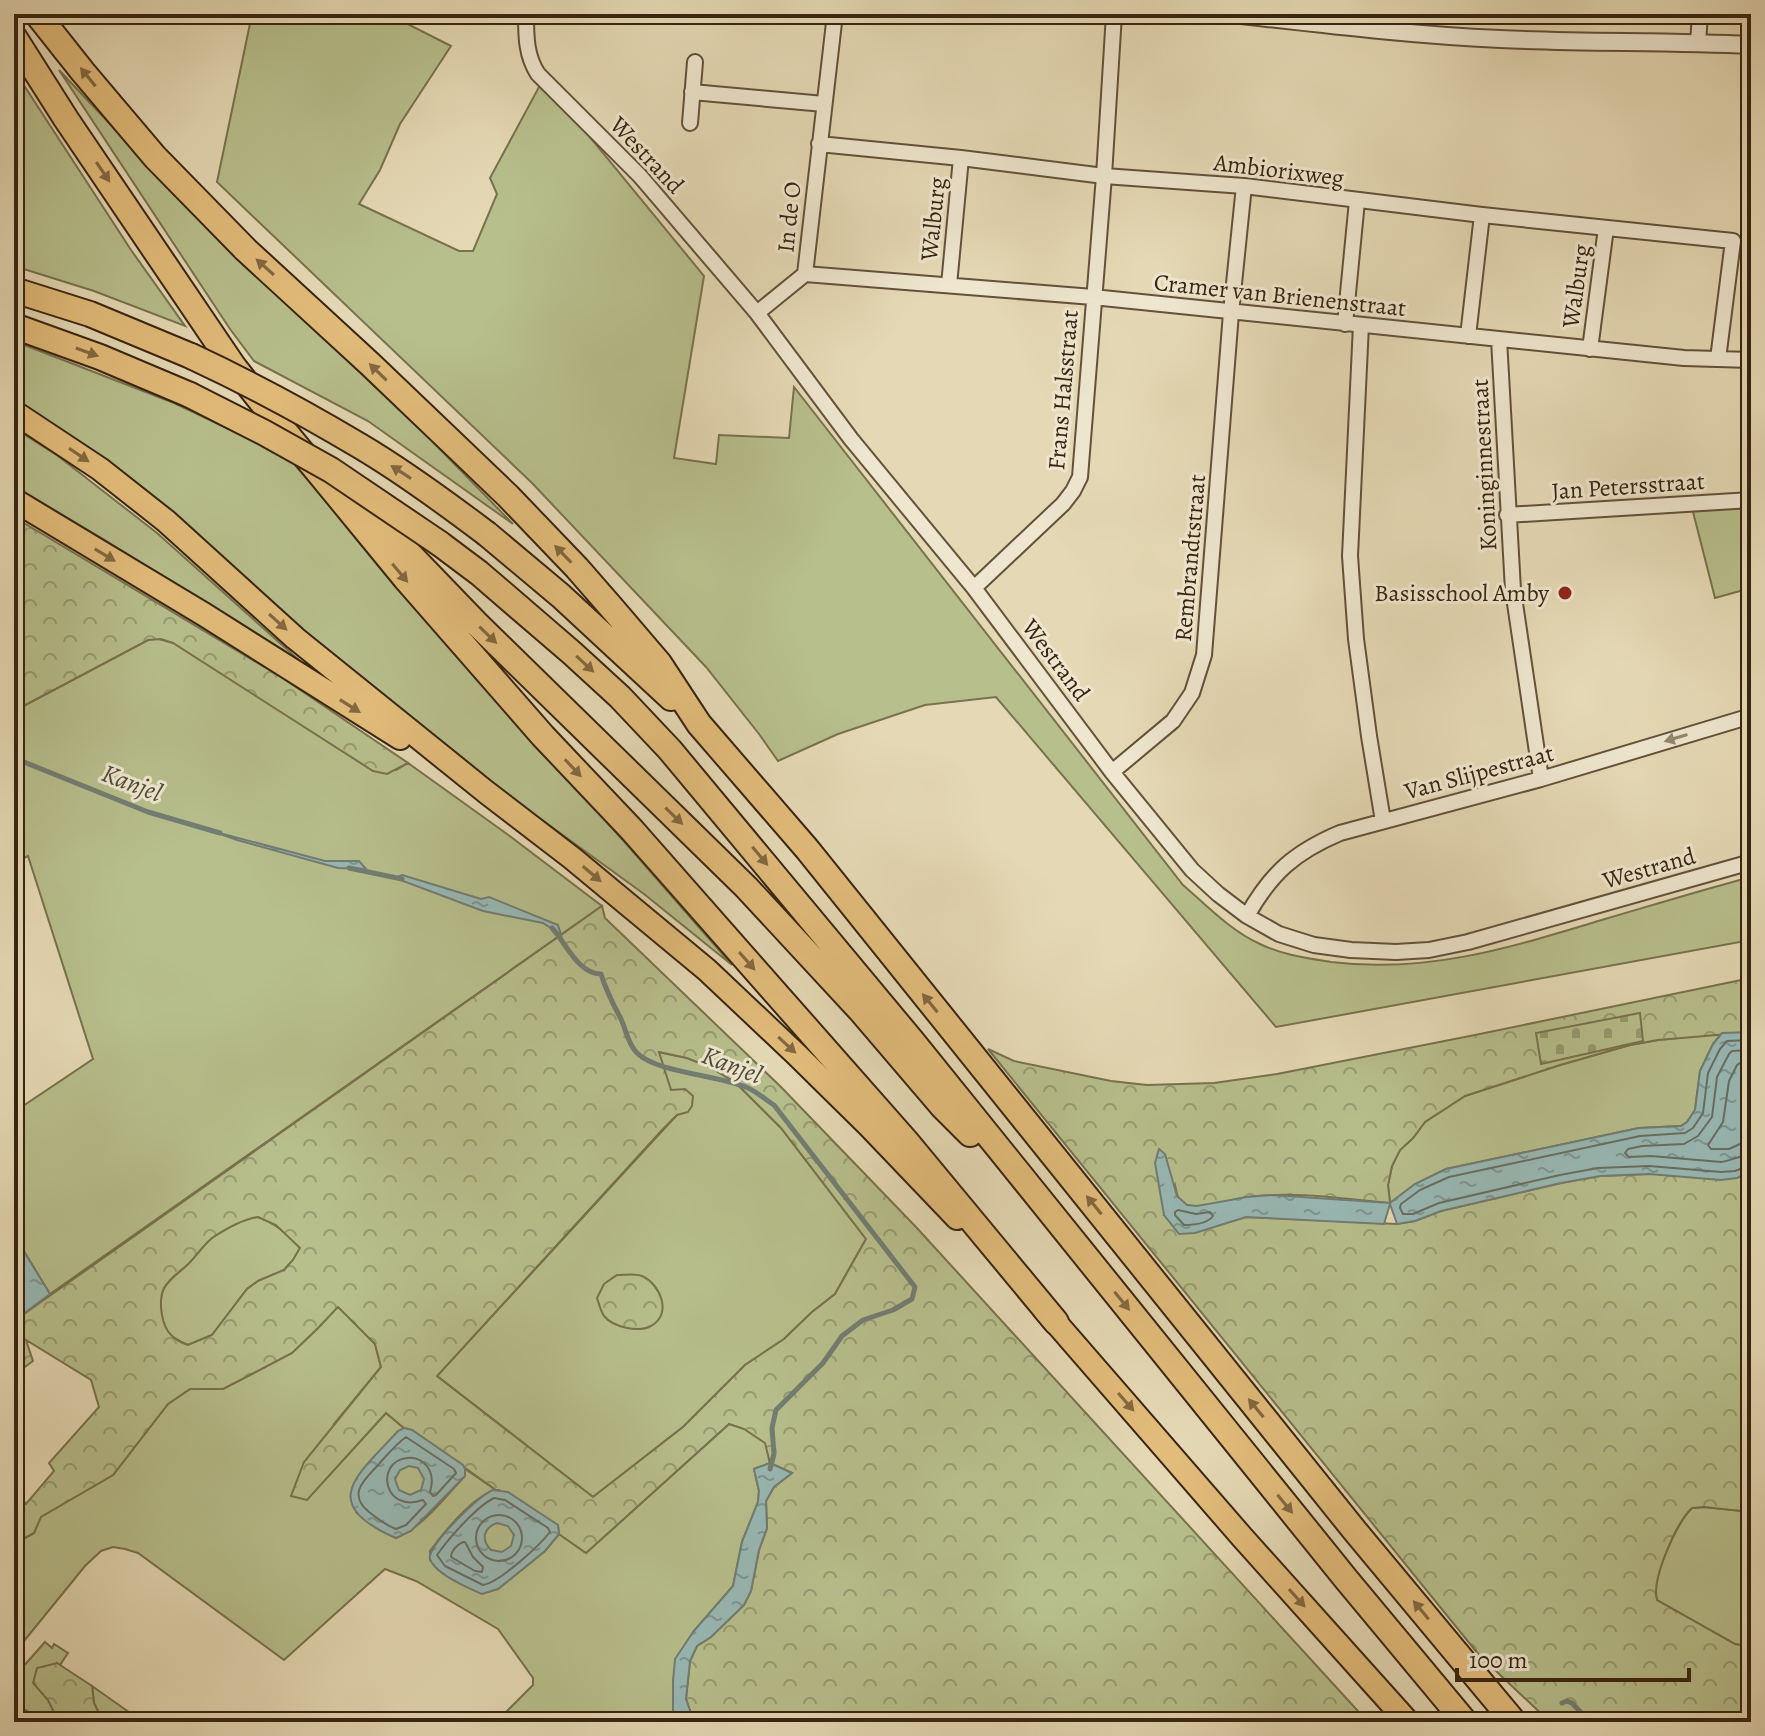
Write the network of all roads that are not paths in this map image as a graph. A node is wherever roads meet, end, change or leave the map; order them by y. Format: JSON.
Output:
{"nodes":[{"id":1,"x":37,"y":14,"type":"edge"},
{"id":2,"x":526,"y":14,"type":"edge"},
{"id":3,"x":835,"y":14,"type":"edge"},
{"id":4,"x":1114,"y":14,"type":"edge"},
{"id":5,"x":1232,"y":14,"type":"edge"},
{"id":6,"x":1700,"y":14,"type":"edge"},
{"id":7,"x":14,"y":37,"type":"edge"},
{"id":8,"x":1698,"y":43,"type":"junction"},
{"id":9,"x":1751,"y":45,"type":"edge"},
{"id":10,"x":695,"y":62,"type":"dead end"},
{"id":11,"x":692,"y":92,"type":"junction"},
{"id":12,"x":824,"y":104,"type":"junction"},
{"id":13,"x":690,"y":123,"type":"dead end"},
{"id":14,"x":819,"y":144,"type":"junction"},
{"id":15,"x":961,"y":158,"type":"junction"},
{"id":16,"x":1104,"y":176,"type":"junction"},
{"id":17,"x":1244,"y":186,"type":"junction"},
{"id":18,"x":1357,"y":201,"type":"junction"},
{"id":19,"x":1482,"y":215,"type":"junction"},
{"id":20,"x":1606,"y":228,"type":"junction"},
{"id":21,"x":805,"y":274,"type":"junction"},
{"id":22,"x":949,"y":285,"type":"junction"},
{"id":23,"x":14,"y":290,"type":"edge"},
{"id":24,"x":1093,"y":297,"type":"junction"},
{"id":25,"x":757,"y":313,"type":"junction"},
{"id":26,"x":1231,"y":313,"type":"junction"},
{"id":27,"x":1345,"y":324,"type":"junction"},
{"id":28,"x":1361,"y":325,"type":"junction"},
{"id":29,"x":14,"y":326,"type":"edge"},
{"id":30,"x":213,"y":334,"type":"junction"},
{"id":31,"x":1468,"y":336,"type":"junction"},
{"id":32,"x":1499,"y":339,"type":"junction"},
{"id":33,"x":1590,"y":349,"type":"junction"},
{"id":34,"x":1718,"y":359,"type":"junction"},
{"id":35,"x":1751,"y":360,"type":"edge"},
{"id":36,"x":14,"y":412,"type":"edge"},
{"id":37,"x":14,"y":500,"type":"edge"},
{"id":38,"x":1751,"y":500,"type":"edge"},
{"id":39,"x":1507,"y":515,"type":"junction"},
{"id":40,"x":974,"y":588,"type":"junction"},
{"id":41,"x":1751,"y":716,"type":"edge"},
{"id":42,"x":699,"y":724,"type":"junction"},
{"id":43,"x":1112,"y":772,"type":"junction"},
{"id":44,"x":1541,"y":779,"type":"junction"},
{"id":45,"x":486,"y":792,"type":"junction"},
{"id":46,"x":1383,"y":821,"type":"junction"},
{"id":47,"x":1751,"y":862,"type":"edge"},
{"id":48,"x":1247,"y":916,"type":"junction"},
{"id":49,"x":1055,"y":1219,"type":"junction"},
{"id":50,"x":1056,"y":1322,"type":"junction"},
{"id":51,"x":1513,"y":1719,"type":"edge"},
{"id":52,"x":1408,"y":1722,"type":"edge"},
{"id":53,"x":1465,"y":1722,"type":"edge"}],
"edges":[{"from":42,"to":1,"type":"highway","one_way":true},
{"from":2,"to":25,"type":"street","name":"Westrand"},
{"from":3,"to":12,"type":"street","name":"In de O"},
{"from":4,"to":16,"type":"street"},
{"from":5,"to":8,"type":"street"},
{"from":6,"to":8,"type":"street"},
{"from":7,"to":30,"type":"highway","one_way":true},
{"from":8,"to":9,"type":"street"},
{"from":10,"to":11,"type":"street"},
{"from":11,"to":12,"type":"street"},
{"from":11,"to":13,"type":"street"},
{"from":12,"to":14,"type":"street","name":"In de O"},
{"from":14,"to":15,"type":"street","name":"Ambiorixweg"},
{"from":14,"to":21,"type":"street","name":"In de O"},
{"from":15,"to":16,"type":"street","name":"Ambiorixweg"},
{"from":15,"to":22,"type":"street","name":"Walburg"},
{"from":16,"to":17,"type":"street","name":"Ambiorixweg"},
{"from":16,"to":24,"type":"street"},
{"from":17,"to":18,"type":"street","name":"Ambiorixweg"},
{"from":17,"to":26,"type":"street"},
{"from":18,"to":19,"type":"street","name":"Ambiorixweg"},
{"from":18,"to":27,"type":"street"},
{"from":19,"to":20,"type":"street","name":"Ambiorixweg"},
{"from":19,"to":31,"type":"street"},
{"from":20,"to":33,"type":"street","name":"Walburg"},
{"from":20,"to":34,"type":"street","name":"Ambiorixweg"},
{"from":21,"to":22,"type":"street","name":"Cramer van Brienenstraat"},
{"from":21,"to":25,"type":"street","name":"In de O"},
{"from":22,"to":24,"type":"street","name":"Cramer van Brienenstraat"},
{"from":42,"to":23,"type":"highway","one_way":true,"bridge":true},
{"from":24,"to":26,"type":"street","name":"Cramer van Brienenstraat"},
{"from":24,"to":40,"type":"street","name":"Frans Halsstraat"},
{"from":25,"to":40,"type":"street","name":"Westrand"},
{"from":26,"to":27,"type":"street","name":"Cramer van Brienenstraat"},
{"from":26,"to":43,"type":"street","name":"Rembrandtstraat"},
{"from":27,"to":28,"type":"street","name":"Cramer van Brienenstraat"},
{"from":28,"to":31,"type":"street","name":"Cramer van Brienenstraat"},
{"from":28,"to":46,"type":"street"},
{"from":29,"to":49,"type":"highway","one_way":true,"bridge":true},
{"from":30,"to":49,"type":"highway","one_way":true},
{"from":30,"to":50,"type":"highway","one_way":true},
{"from":31,"to":32,"type":"street","name":"Cramer van Brienenstraat"},
{"from":32,"to":33,"type":"street","name":"Cramer van Brienenstraat"},
{"from":32,"to":39,"type":"street","name":"Koninginnestraat"},
{"from":33,"to":34,"type":"street","name":"Cramer van Brienenstraat"},
{"from":34,"to":35,"type":"street","name":"Cramer van Brienenstraat"},
{"from":36,"to":45,"type":"highway","one_way":true},
{"from":37,"to":45,"type":"highway","one_way":true},
{"from":38,"to":39,"type":"street","name":"Jan Petersstraat"},
{"from":39,"to":44,"type":"street","name":"Koninginnestraat"},
{"from":40,"to":43,"type":"street","name":"Westrand"},
{"from":41,"to":44,"type":"street","name":"Van Slijpestraat","one_way":true},
{"from":51,"to":42,"type":"highway","one_way":true},
{"from":43,"to":48,"type":"street","name":"Westrand"},
{"from":44,"to":46,"type":"street","name":"Van Slijpestraat"},
{"from":45,"to":50,"type":"highway","one_way":true},
{"from":46,"to":48,"type":"street","name":"Van Slijpestraat"},
{"from":47,"to":48,"type":"street","name":"Westrand"},
{"from":49,"to":53,"type":"highway","one_way":true},
{"from":50,"to":52,"type":"highway","one_way":true}]}
